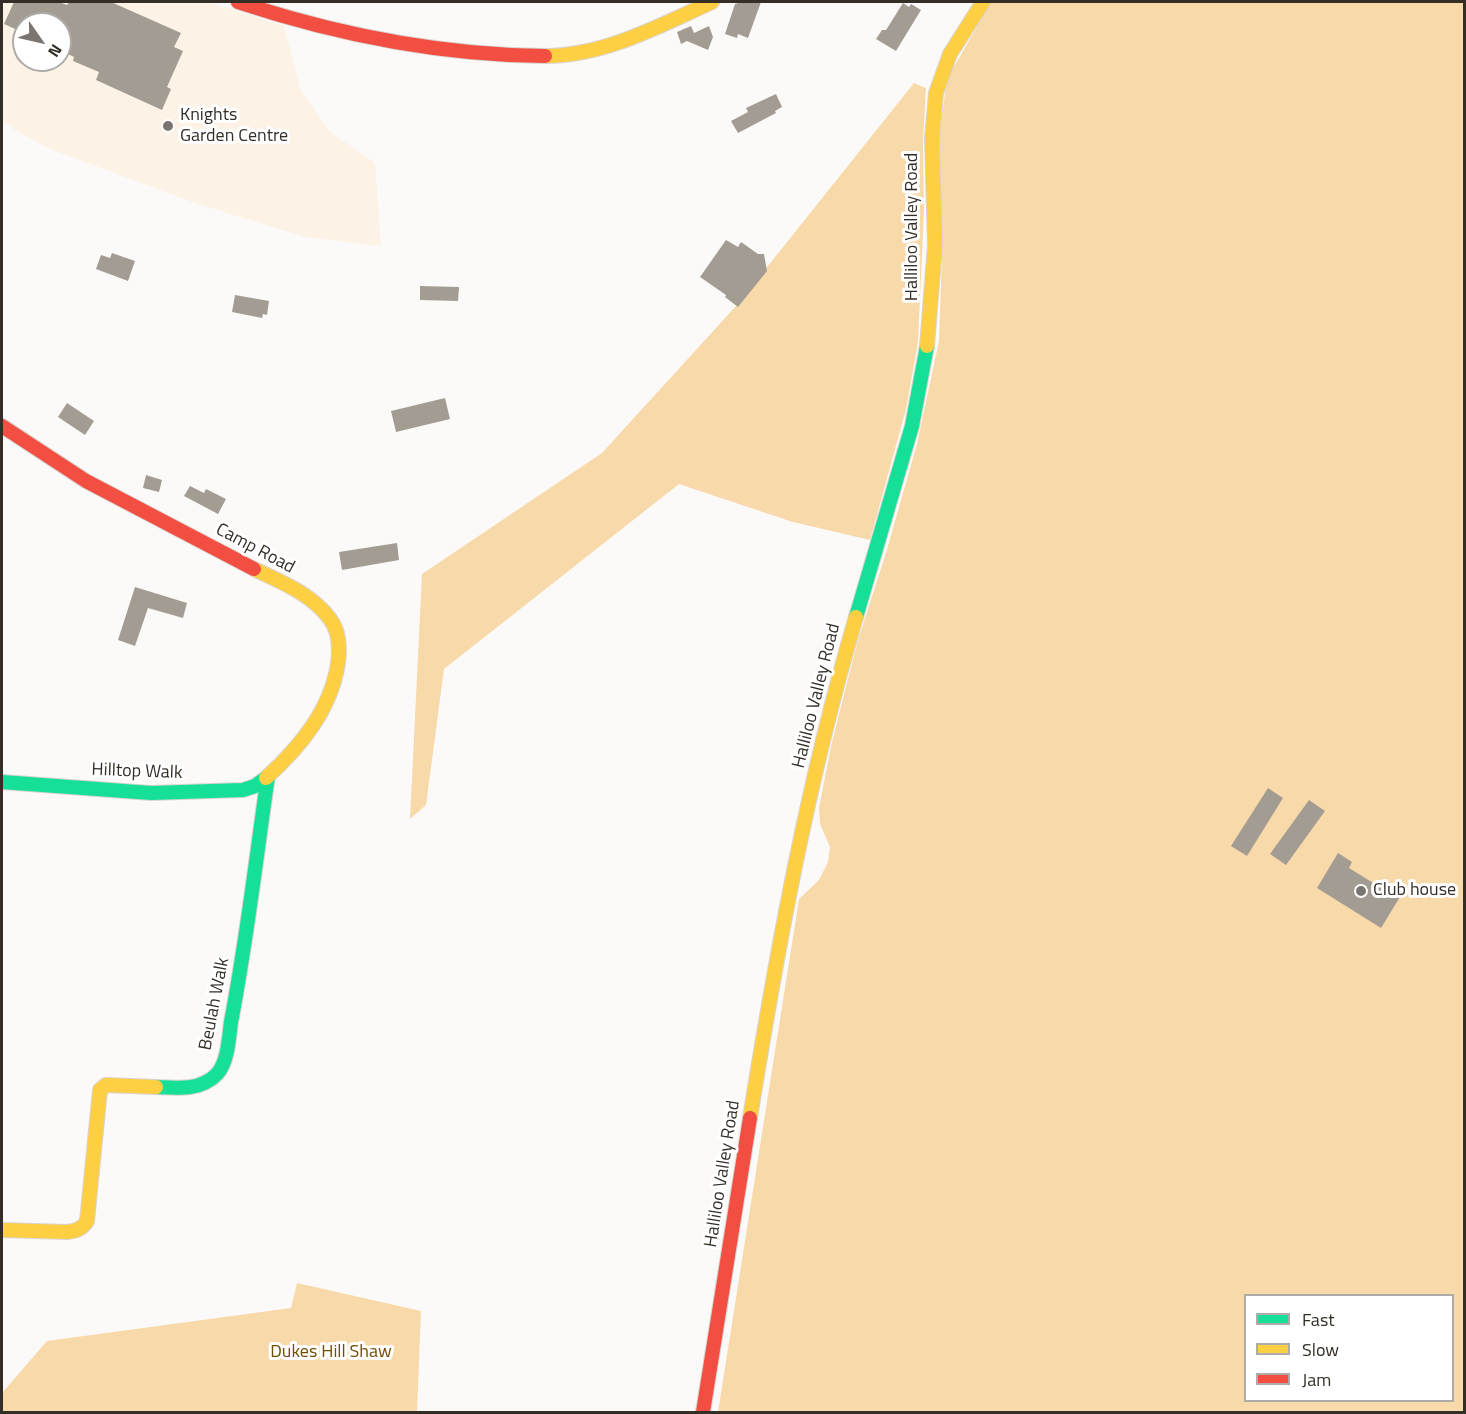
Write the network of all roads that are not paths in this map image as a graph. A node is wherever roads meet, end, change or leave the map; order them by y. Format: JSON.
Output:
{"nodes":[{"id":1,"x":238,"y":2,"type":"edge"},
{"id":2,"x":712,"y":2,"type":"edge"},
{"id":3,"x":983,"y":2,"type":"edge"},
{"id":4,"x":2,"y":426,"type":"edge"},
{"id":5,"x":268,"y":776,"type":"junction"},
{"id":6,"x":2,"y":782,"type":"edge"},
{"id":7,"x":2,"y":1230,"type":"edge"},
{"id":8,"x":703,"y":1413,"type":"edge"}],
"edges":[{"from":1,"to":2,"type":"street"},
{"from":3,"to":8,"type":"street","name":"Halliloo Valley Road"},
{"from":4,"to":5,"type":"street","name":"Camp Road"},
{"from":5,"to":6,"type":"street","name":"Hilltop Walk"},
{"from":5,"to":7,"type":"street","name":"Beulah Walk"}]}
